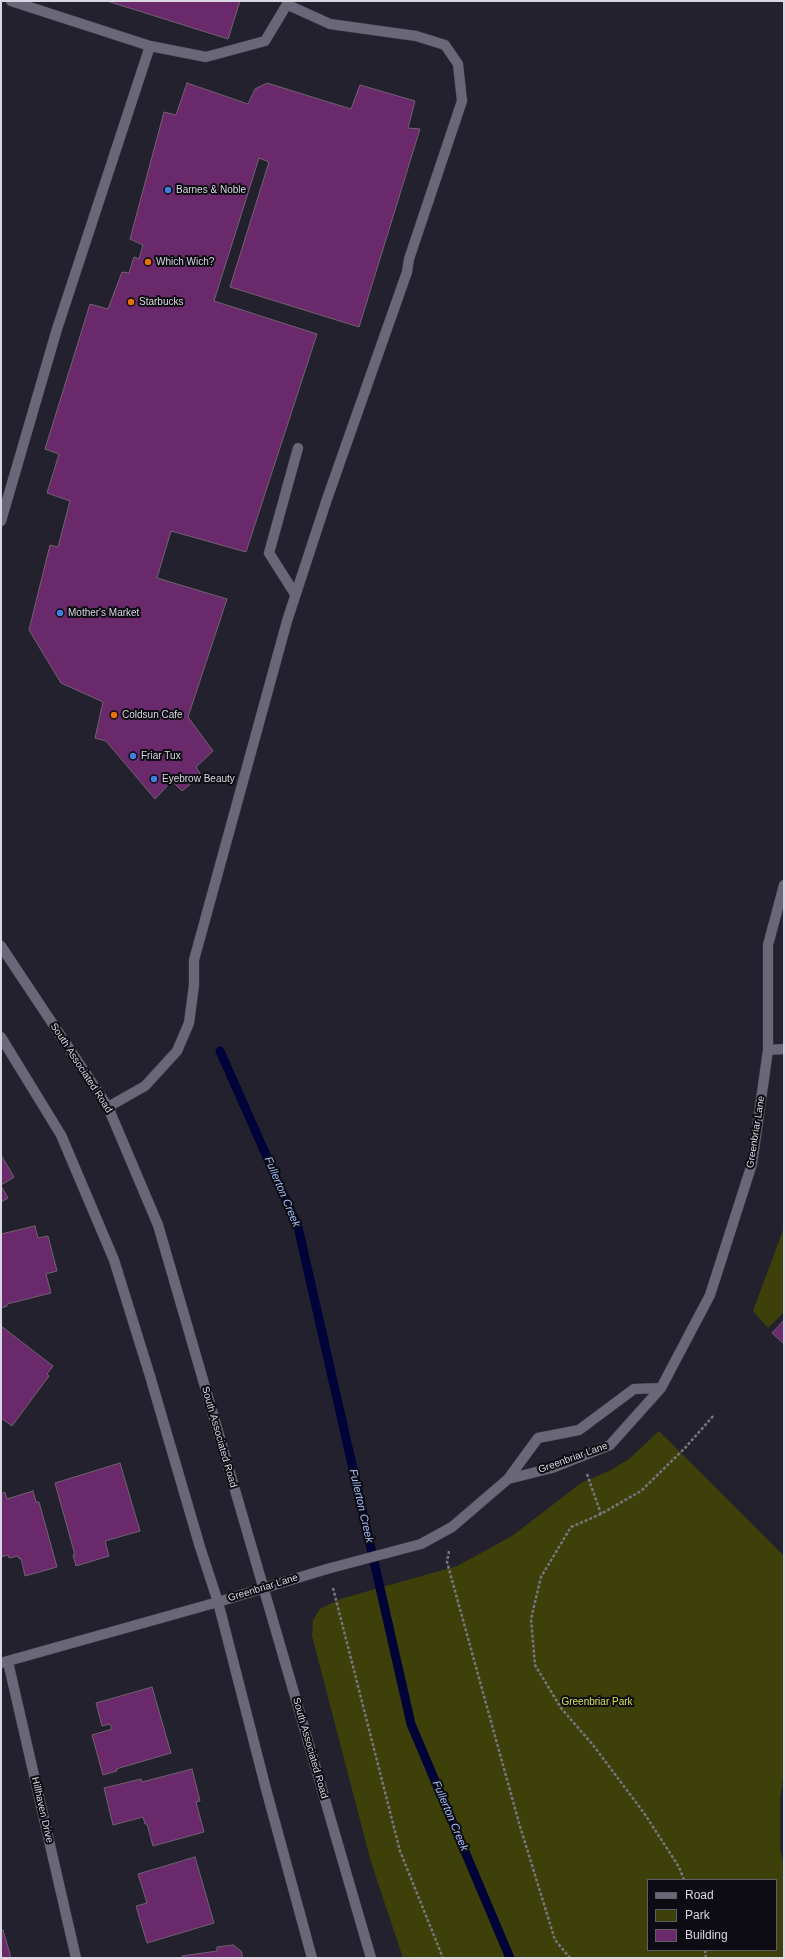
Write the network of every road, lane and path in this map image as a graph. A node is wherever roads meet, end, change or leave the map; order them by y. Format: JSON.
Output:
{"nodes":[{"id":1,"x":11,"y":1,"type":"edge"},
{"id":2,"x":289,"y":3,"type":"edge"},
{"id":3,"x":150,"y":46,"type":"junction"},
{"id":4,"x":298,"y":448,"type":"dead end"},
{"id":5,"x":1,"y":521,"type":"edge"},
{"id":6,"x":295,"y":594,"type":"junction"},
{"id":7,"x":784,"y":885,"type":"edge"},
{"id":8,"x":1,"y":946,"type":"edge"},
{"id":9,"x":1,"y":1037,"type":"edge"},
{"id":10,"x":784,"y":1049,"type":"edge"},
{"id":11,"x":768,"y":1050,"type":"junction"},
{"id":12,"x":108,"y":1107,"type":"junction"},
{"id":13,"x":661,"y":1388,"type":"junction"},
{"id":14,"x":714,"y":1415,"type":"dead end"},
{"id":15,"x":586,"y":1470,"type":"dead end"},
{"id":16,"x":508,"y":1479,"type":"junction"},
{"id":17,"x":601,"y":1514,"type":"junction"},
{"id":18,"x":452,"y":1527,"type":"junction"},
{"id":19,"x":327,"y":1569,"type":"junction"},
{"id":20,"x":263,"y":1589,"type":"junction"},
{"id":21,"x":218,"y":1602,"type":"junction"},
{"id":22,"x":4,"y":1663,"type":"edge"},
{"id":23,"x":684,"y":1879,"type":"edge"},
{"id":24,"x":76,"y":1958,"type":"edge"},
{"id":25,"x":312,"y":1958,"type":"edge"},
{"id":26,"x":371,"y":1958,"type":"edge"},
{"id":27,"x":443,"y":1958,"type":"edge"},
{"id":28,"x":570,"y":1958,"type":"edge"}],
"edges":[{"from":1,"to":3,"type":"street"},
{"from":2,"to":3,"type":"street"},
{"from":2,"to":6,"type":"street"},
{"from":3,"to":5,"type":"street"},
{"from":4,"to":6,"type":"street"},
{"from":6,"to":12,"type":"street"},
{"from":7,"to":11,"type":"street","name":"Greenbriar Lane"},
{"from":8,"to":12,"type":"street","name":"South Associated Road"},
{"from":9,"to":21,"type":"street"},
{"from":10,"to":11,"type":"street"},
{"from":11,"to":13,"type":"street","name":"Greenbriar Lane"},
{"from":12,"to":20,"type":"street","name":"South Associated Road"},
{"from":13,"to":16,"type":"street","name":"Greenbriar Lane"},
{"from":13,"to":16,"type":"street","name":"Greenbriar Lane"},
{"from":14,"to":17,"type":"path"},
{"from":15,"to":17,"type":"path"},
{"from":16,"to":18,"type":"street","name":"Greenbriar Lane"},
{"from":17,"to":23,"type":"path"},
{"from":18,"to":19,"type":"street","name":"Greenbriar Lane"},
{"from":18,"to":28,"type":"path"},
{"from":19,"to":20,"type":"street","name":"Greenbriar Lane"},
{"from":19,"to":27,"type":"path"},
{"from":20,"to":21,"type":"street","name":"Greenbriar Lane"},
{"from":20,"to":26,"type":"street","name":"South Associated Road"},
{"from":21,"to":22,"type":"street","name":"Greenbriar Lane"},
{"from":21,"to":25,"type":"street"},
{"from":22,"to":24,"type":"street","name":"Hillhaven Drive"}]}
